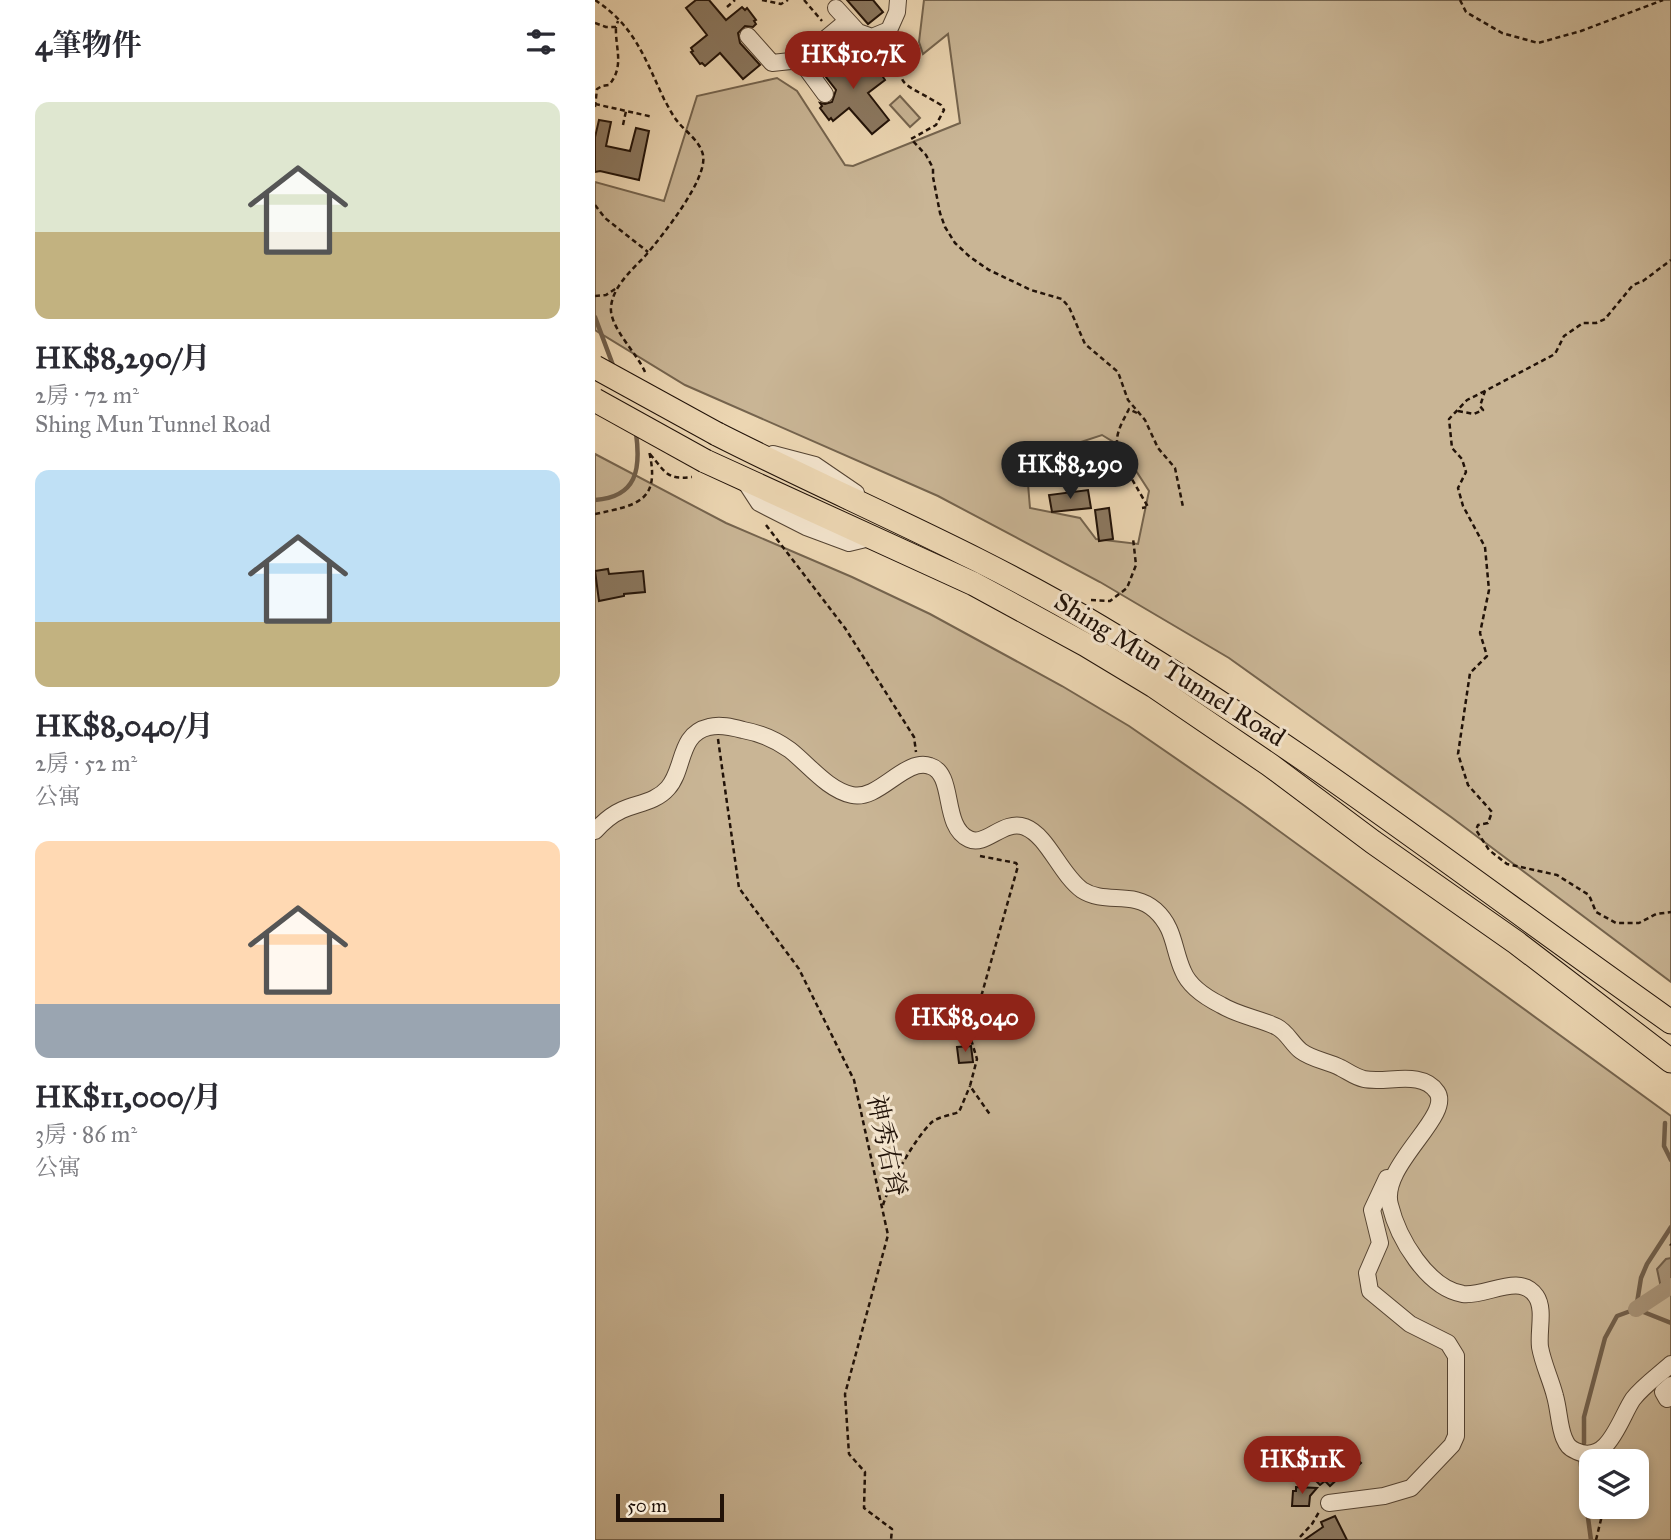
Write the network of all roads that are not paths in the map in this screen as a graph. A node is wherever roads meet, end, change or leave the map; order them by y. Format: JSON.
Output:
{"nodes":[{"id":1,"x":898,"y":0,"type":"edge"},
{"id":2,"x":837,"y":8,"type":"dead end"},
{"id":3,"x":847,"y":21,"type":"junction"},
{"id":4,"x":748,"y":36,"type":"dead end"},
{"id":5,"x":800,"y":60,"type":"junction"},
{"id":6,"x":825,"y":94,"type":"dead end"},
{"id":7,"x":595,"y":367,"type":"edge"},
{"id":8,"x":595,"y":400,"type":"edge"},
{"id":9,"x":595,"y":831,"type":"edge"},
{"id":10,"x":1671,"y":1021,"type":"edge"},
{"id":11,"x":1671,"y":1061,"type":"edge"},
{"id":12,"x":1398,"y":1166,"type":"junction"},
{"id":13,"x":1671,"y":1364,"type":"edge"},
{"id":14,"x":1329,"y":1503,"type":"road end"}],
"edges":[{"from":1,"to":3,"type":"lane"},
{"from":2,"to":3,"type":"lane"},
{"from":3,"to":5,"type":"lane"},
{"from":4,"to":5,"type":"lane"},
{"from":5,"to":6,"type":"lane"},
{"from":7,"to":10,"type":"highway","name":"Shing Mun Tunnel Road","bridge":true},
{"from":8,"to":11,"type":"highway","name":"Shing Mun Tunnel Road","bridge":true},
{"from":9,"to":12,"type":"lane"},
{"from":12,"to":13,"type":"lane"},
{"from":12,"to":14,"type":"lane"}]}
